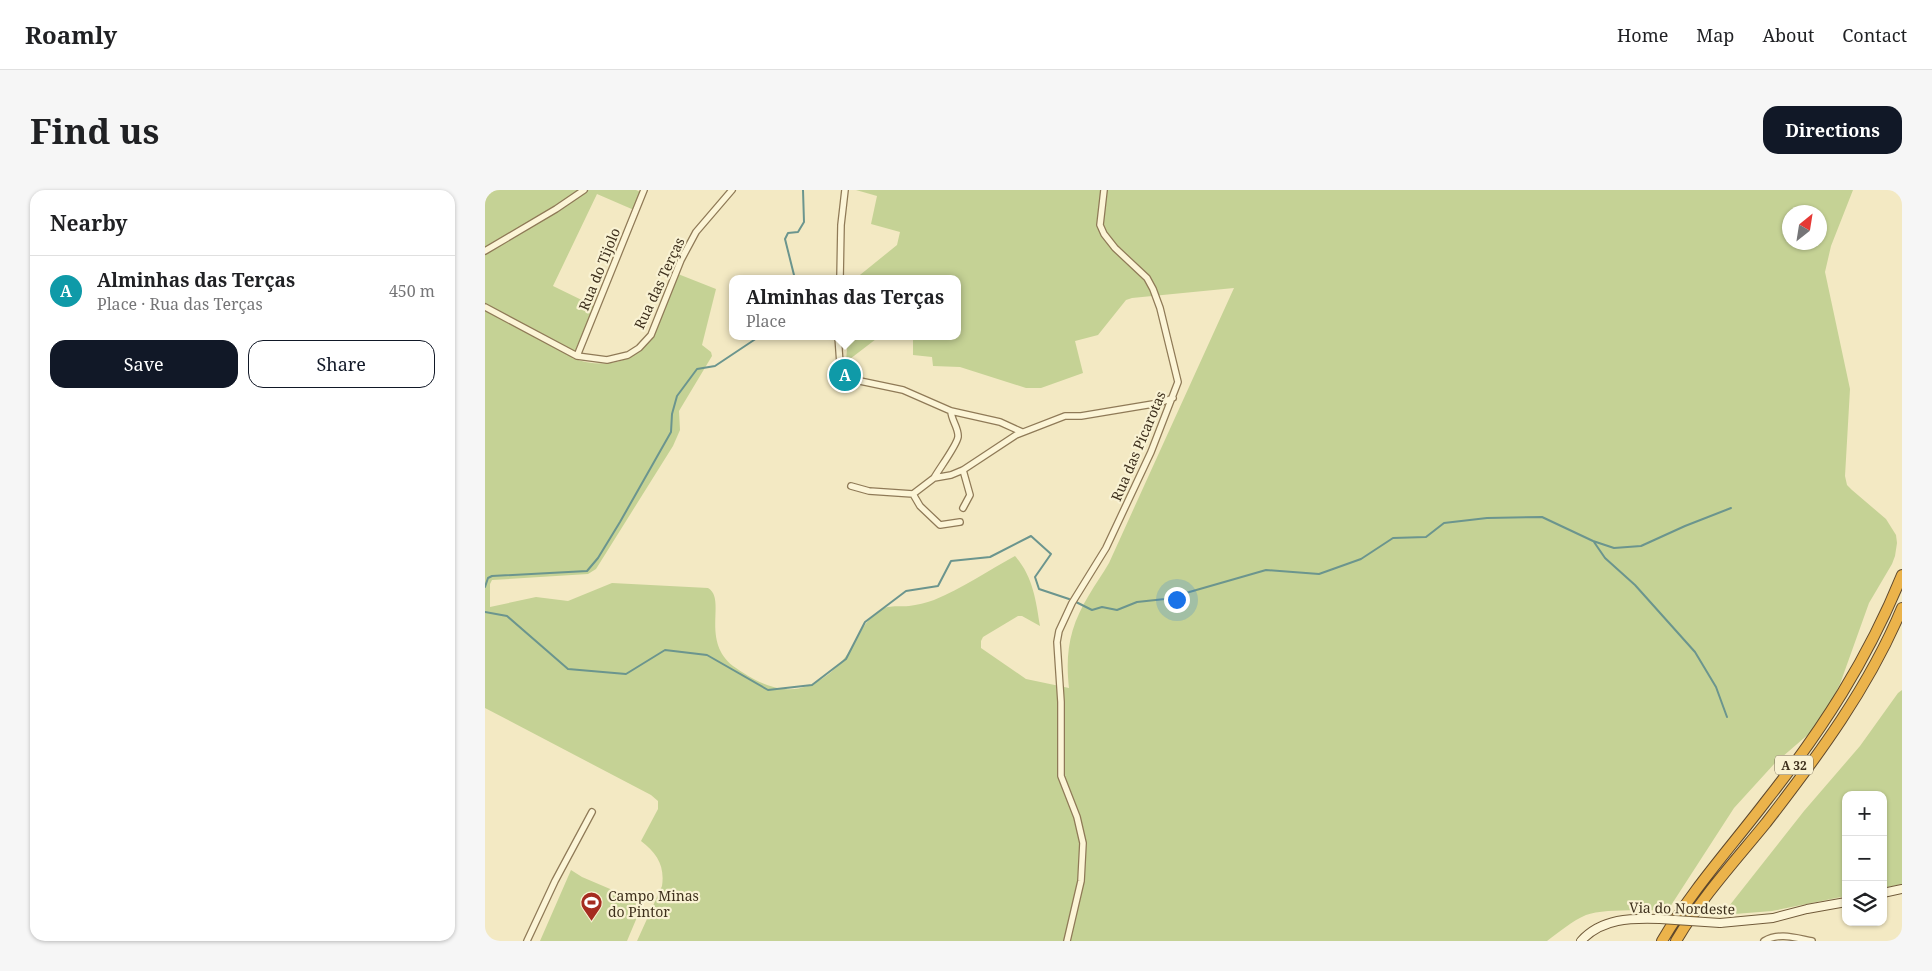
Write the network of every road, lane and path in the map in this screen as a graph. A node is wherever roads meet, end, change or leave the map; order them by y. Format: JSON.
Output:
{"nodes":[{"id":1,"x":584,"y":190,"type":"edge"},
{"id":2,"x":644,"y":190,"type":"edge"},
{"id":3,"x":733,"y":190,"type":"edge"},
{"id":4,"x":845,"y":190,"type":"edge"},
{"id":5,"x":1104,"y":190,"type":"edge"},
{"id":6,"x":485,"y":251,"type":"edge"},
{"id":7,"x":840,"y":275,"type":"edge"},
{"id":8,"x":485,"y":308,"type":"edge"},
{"id":9,"x":838,"y":340,"type":"edge"},
{"id":10,"x":577,"y":356,"type":"junction"},
{"id":11,"x":1173,"y":398,"type":"junction"},
{"id":12,"x":951,"y":411,"type":"junction"},
{"id":13,"x":1022,"y":432,"type":"junction"},
{"id":14,"x":963,"y":470,"type":"junction"},
{"id":15,"x":934,"y":478,"type":"junction"},
{"id":16,"x":851,"y":486,"type":"dead end"},
{"id":17,"x":913,"y":494,"type":"junction"},
{"id":18,"x":963,"y":508,"type":"dead end"},
{"id":19,"x":960,"y":522,"type":"dead end"},
{"id":20,"x":1902,"y":575,"type":"edge"},
{"id":21,"x":1902,"y":608,"type":"edge"},
{"id":22,"x":592,"y":812,"type":"dead end"},
{"id":23,"x":1902,"y":889,"type":"edge"},
{"id":24,"x":1887,"y":892,"type":"edge"},
{"id":25,"x":1842,"y":903,"type":"edge"},
{"id":26,"x":527,"y":941,"type":"edge"},
{"id":27,"x":1067,"y":941,"type":"edge"},
{"id":28,"x":1581,"y":941,"type":"edge"},
{"id":29,"x":1662,"y":941,"type":"edge"},
{"id":30,"x":1676,"y":941,"type":"edge"},
{"id":31,"x":1764,"y":941,"type":"edge"},
{"id":32,"x":1812,"y":941,"type":"edge"}],
"edges":[{"from":1,"to":6,"type":"street"},
{"from":2,"to":10,"type":"street","name":"Rua do Tijolo"},
{"from":3,"to":10,"type":"street","name":"Rua das Terças"},
{"from":4,"to":7,"type":"street"},
{"from":5,"to":11,"type":"street","name":"Rua das Picarotas"},
{"from":8,"to":10,"type":"street","name":"Rua das Terças"},
{"from":9,"to":12,"type":"street"},
{"from":11,"to":13,"type":"street"},
{"from":11,"to":27,"type":"street","name":"Rua das Picarotas"},
{"from":12,"to":13,"type":"street"},
{"from":12,"to":15,"type":"street"},
{"from":13,"to":14,"type":"street"},
{"from":14,"to":15,"type":"street"},
{"from":14,"to":18,"type":"street"},
{"from":15,"to":17,"type":"street"},
{"from":16,"to":17,"type":"street"},
{"from":17,"to":19,"type":"street"},
{"from":20,"to":29,"type":"highway","number":"A 32"},
{"from":21,"to":30,"type":"highway","number":"A 32"},
{"from":22,"to":26,"type":"street"},
{"from":23,"to":24,"type":"main road"},
{"from":25,"to":28,"type":"main road","name":"Via do Nordeste","bridge":true},
{"from":31,"to":32,"type":"street"}]}
